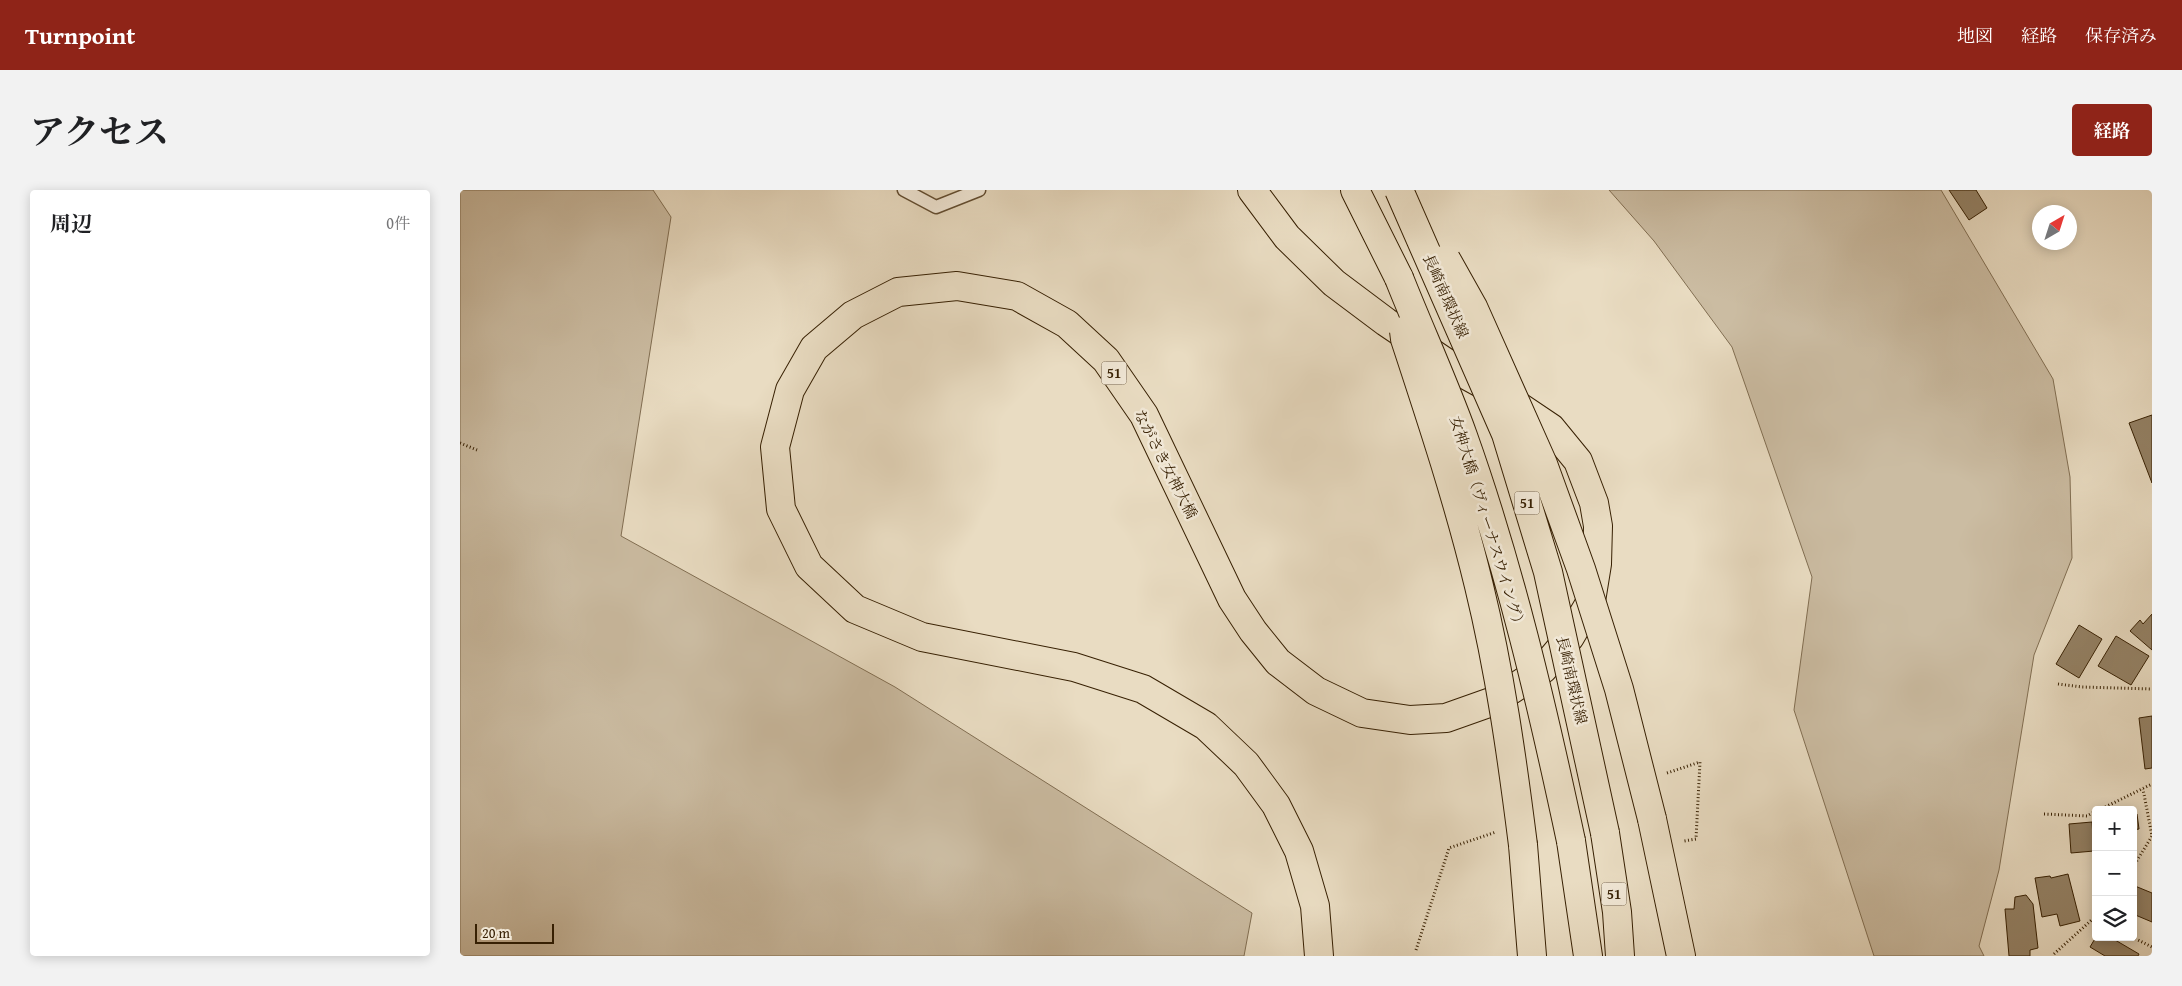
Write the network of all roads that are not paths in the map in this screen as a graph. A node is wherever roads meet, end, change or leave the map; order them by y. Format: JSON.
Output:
{"nodes":[{"id":1,"x":904,"y":190,"type":"edge"},
{"id":2,"x":979,"y":190,"type":"edge"},
{"id":3,"x":1252,"y":190,"type":"edge"},
{"id":4,"x":1356,"y":190,"type":"edge"},
{"id":5,"x":1399,"y":190,"type":"edge"},
{"id":6,"x":1408,"y":190,"type":"edge"},
{"id":7,"x":1399,"y":278,"type":"junction"},
{"id":8,"x":1319,"y":956,"type":"edge"},
{"id":9,"x":1532,"y":956,"type":"edge"},
{"id":10,"x":1588,"y":956,"type":"edge"},
{"id":11,"x":1620,"y":956,"type":"edge"},
{"id":12,"x":1681,"y":956,"type":"edge"}],
"edges":[{"from":1,"to":2,"type":"lane"},
{"from":3,"to":8,"type":"main road","name":"ながさき女神大橋","number":"51"},
{"from":4,"to":7,"type":"main road","name":"女神大橋（ヴィーナスウイング）","number":"51"},
{"from":5,"to":11,"type":"main road","name":"長崎南環状線","number":"51","bridge":true},
{"from":6,"to":12,"type":"main road","bridge":true},
{"from":7,"to":9,"type":"main road","bridge":true},
{"from":7,"to":10,"type":"main road","name":"女神大橋（ヴィーナスウイング）","number":"51","bridge":true}]}
